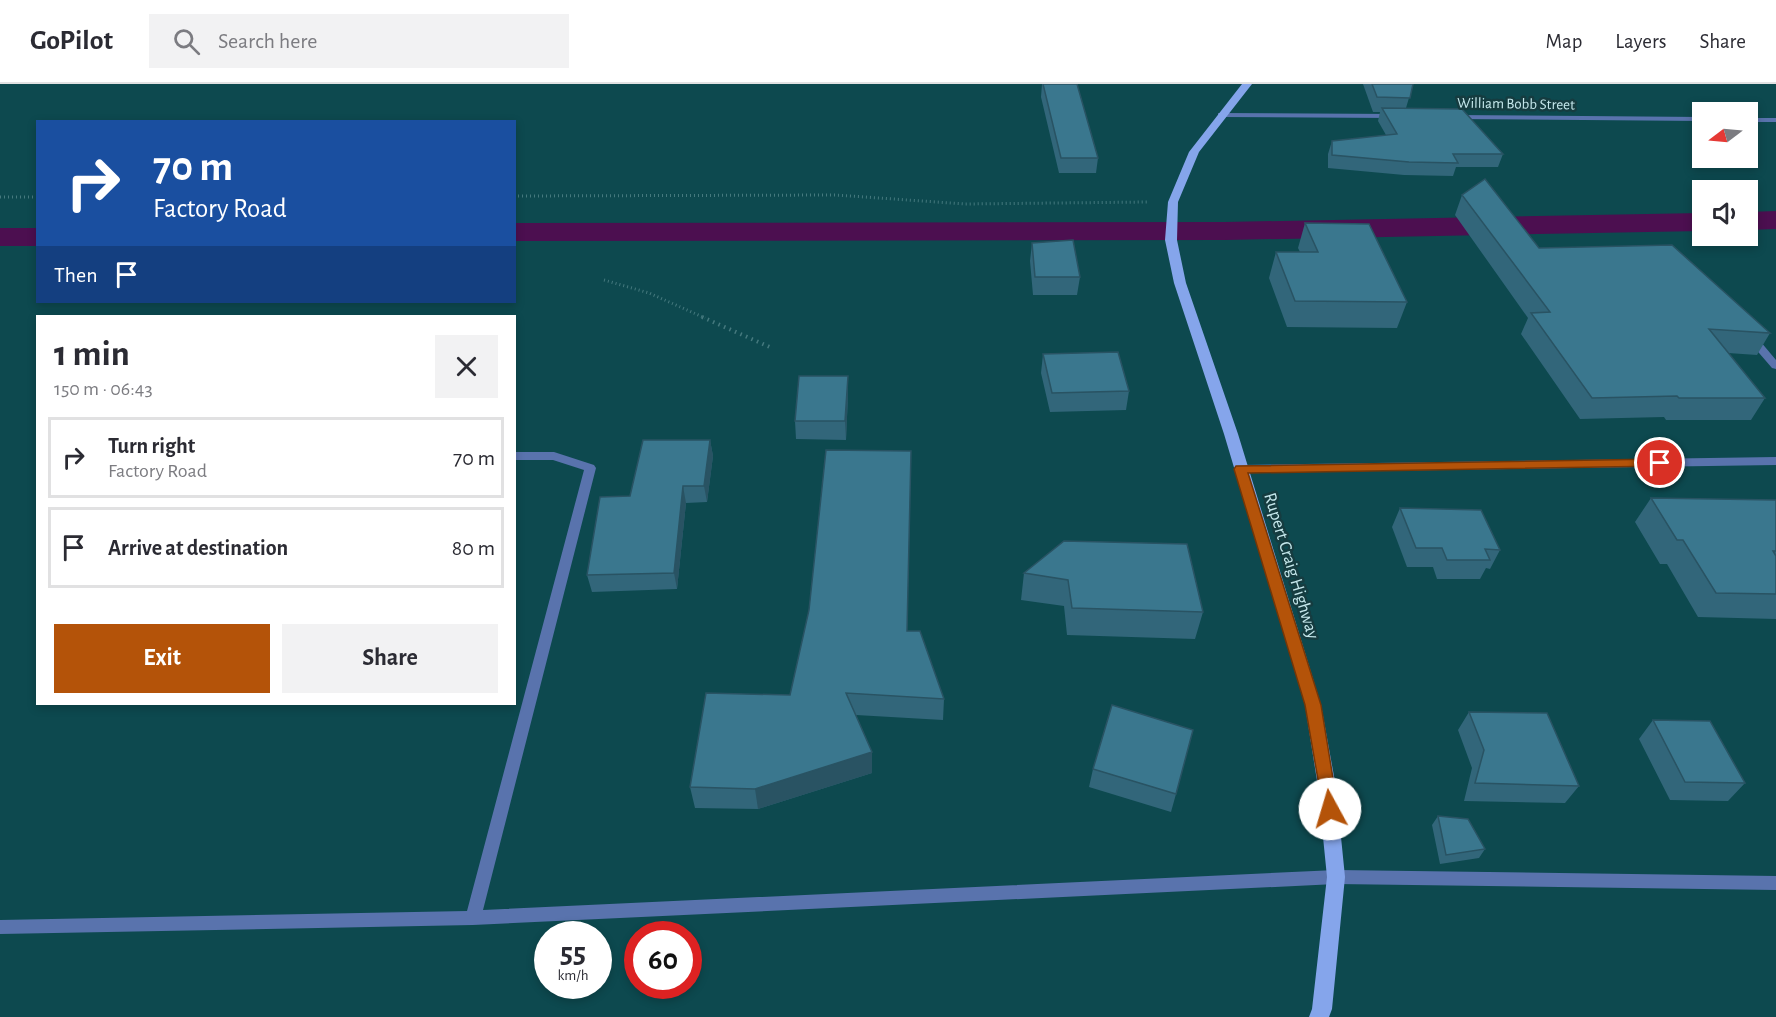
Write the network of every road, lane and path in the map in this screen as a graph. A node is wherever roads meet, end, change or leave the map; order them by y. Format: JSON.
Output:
{"nodes":[{"id":1,"x":1247,"y":84,"type":"edge"},
{"id":2,"x":1221,"y":115,"type":"junction"},
{"id":3,"x":1409,"y":117,"type":"edge"},
{"id":4,"x":1444,"y":117,"type":"edge"},
{"id":5,"x":1692,"y":120,"type":"edge"},
{"id":6,"x":1758,"y":120,"type":"edge"},
{"id":7,"x":1776,"y":120,"type":"edge"},
{"id":8,"x":516,"y":196,"type":"edge"},
{"id":9,"x":0,"y":197,"type":"edge"},
{"id":10,"x":36,"y":197,"type":"edge"},
{"id":11,"x":1173,"y":202,"type":"junction"},
{"id":12,"x":604,"y":280,"type":"dead end"},
{"id":13,"x":1745,"y":329,"type":"edge"},
{"id":14,"x":772,"y":348,"type":"dead end"},
{"id":15,"x":1776,"y":366,"type":"edge"},
{"id":16,"x":516,"y":456,"type":"edge"},
{"id":17,"x":1776,"y":461,"type":"edge"},
{"id":18,"x":1240,"y":469,"type":"junction"},
{"id":19,"x":1336,"y":878,"type":"junction"},
{"id":20,"x":1776,"y":883,"type":"edge"},
{"id":21,"x":473,"y":918,"type":"junction"},
{"id":22,"x":0,"y":927,"type":"edge"},
{"id":23,"x":1319,"y":1017,"type":"edge"}],
"edges":[{"from":1,"to":2,"type":"main road","name":"Rupert Craig Highway"},
{"from":2,"to":3,"type":"street"},
{"from":2,"to":11,"type":"main road","name":"Rupert Craig Highway"},
{"from":4,"to":5,"type":"street","name":"William Bobb Street"},
{"from":6,"to":7,"type":"street"},
{"from":8,"to":11,"type":"path"},
{"from":9,"to":10,"type":"path"},
{"from":11,"to":18,"type":"main road","name":"Rupert Craig Highway"},
{"from":12,"to":14,"type":"path"},
{"from":13,"to":15,"type":"street"},
{"from":16,"to":21,"type":"street"},
{"from":17,"to":18,"type":"street"},
{"from":18,"to":19,"type":"main road","name":"Rupert Craig Highway"},
{"from":19,"to":20,"type":"street"},
{"from":19,"to":21,"type":"street"},
{"from":19,"to":23,"type":"main road","name":"Rupert Craig Highway"},
{"from":21,"to":22,"type":"street"}]}
